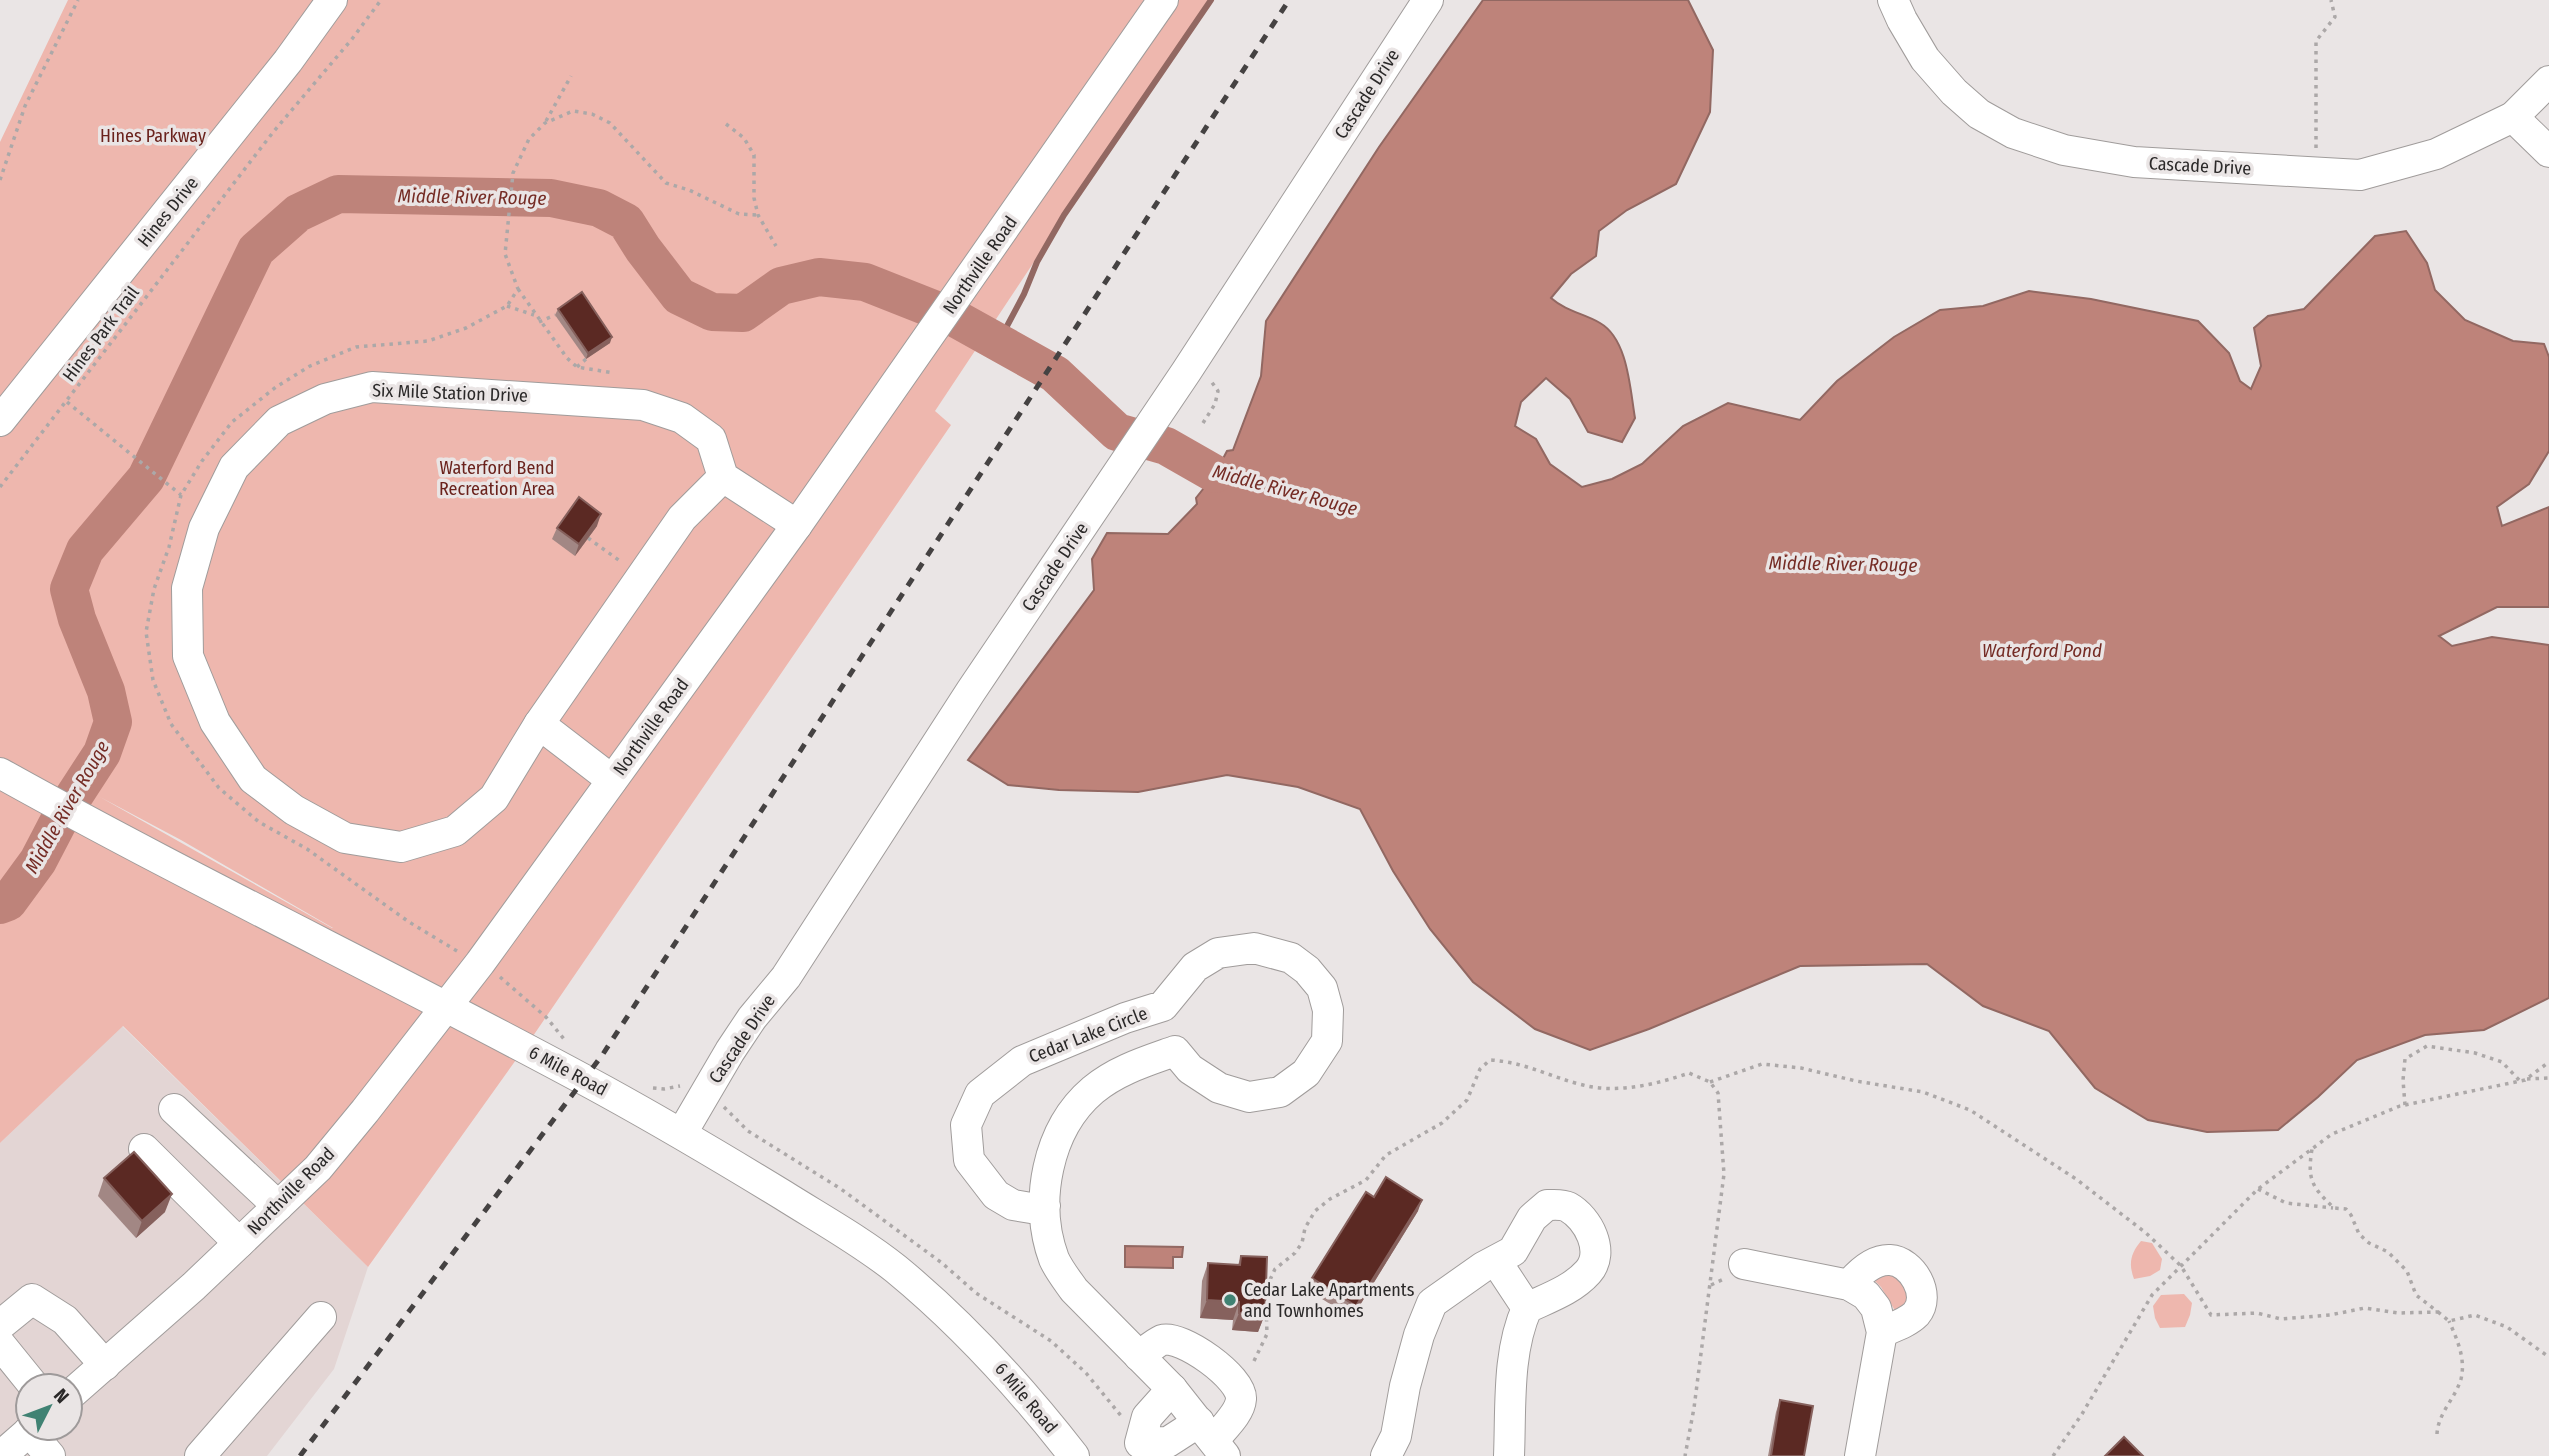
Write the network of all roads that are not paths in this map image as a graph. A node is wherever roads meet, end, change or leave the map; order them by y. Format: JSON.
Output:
{"nodes":[{"id":1,"x":332,"y":0,"type":"edge"},
{"id":2,"x":1163,"y":0,"type":"edge"},
{"id":3,"x":1428,"y":0,"type":"edge"},
{"id":4,"x":1893,"y":0,"type":"edge"},
{"id":5,"x":2549,"y":81,"type":"edge"},
{"id":6,"x":2513,"y":117,"type":"junction"},
{"id":7,"x":2549,"y":152,"type":"edge"},
{"id":8,"x":0,"y":421,"type":"edge"},
{"id":9,"x":723,"y":477,"type":"junction"},
{"id":10,"x":797,"y":526,"type":"junction"},
{"id":11,"x":539,"y":724,"type":"junction"},
{"id":12,"x":0,"y":773,"type":"edge"},
{"id":13,"x":612,"y":780,"type":"junction"},
{"id":14,"x":1163,"y":1006,"type":"junction"},
{"id":15,"x":445,"y":1007,"type":"junction"},
{"id":16,"x":1175,"y":1051,"type":"junction"},
{"id":17,"x":174,"y":1108,"type":"dead end"},
{"id":18,"x":682,"y":1133,"type":"junction"},
{"id":19,"x":144,"y":1149,"type":"dead end"},
{"id":20,"x":278,"y":1206,"type":"junction"},
{"id":21,"x":1045,"y":1206,"type":"junction"},
{"id":22,"x":239,"y":1243,"type":"junction"},
{"id":23,"x":1496,"y":1261,"type":"junction"},
{"id":24,"x":1744,"y":1265,"type":"dead end"},
{"id":25,"x":1849,"y":1284,"type":"junction"},
{"id":26,"x":1527,"y":1308,"type":"junction"},
{"id":27,"x":321,"y":1317,"type":"dead end"},
{"id":28,"x":0,"y":1325,"type":"edge"},
{"id":29,"x":1882,"y":1332,"type":"junction"},
{"id":30,"x":0,"y":1344,"type":"edge"},
{"id":31,"x":1139,"y":1356,"type":"junction"},
{"id":32,"x":105,"y":1365,"type":"junction"},
{"id":33,"x":23,"y":1372,"type":"edge"},
{"id":34,"x":84,"y":1383,"type":"edge"},
{"id":35,"x":1172,"y":1389,"type":"junction"},
{"id":36,"x":1213,"y":1439,"type":"edge"},
{"id":37,"x":17,"y":1442,"type":"edge"},
{"id":38,"x":1131,"y":1449,"type":"edge"},
{"id":39,"x":1,"y":1456,"type":"edge"},
{"id":40,"x":200,"y":1456,"type":"edge"},
{"id":41,"x":1073,"y":1456,"type":"edge"},
{"id":42,"x":1386,"y":1456,"type":"edge"},
{"id":43,"x":1509,"y":1456,"type":"edge"},
{"id":44,"x":1860,"y":1456,"type":"edge"}],
"edges":[{"from":1,"to":8,"type":"street","name":"Hines Drive"},
{"from":2,"to":10,"type":"street","name":"Northville Road"},
{"from":3,"to":18,"type":"street","name":"Cascade Drive"},
{"from":4,"to":6,"type":"street","name":"Cascade Drive"},
{"from":5,"to":6,"type":"street","name":"Cascade Drive"},
{"from":6,"to":7,"type":"street"},
{"from":9,"to":10,"type":"street"},
{"from":9,"to":11,"type":"street","name":"Six Mile Station Drive"},
{"from":9,"to":11,"type":"street","name":"Six Mile Station Drive"},
{"from":10,"to":13,"type":"street","name":"Northville Road"},
{"from":11,"to":13,"type":"street"},
{"from":12,"to":15,"type":"street","name":"6 Mile Road"},
{"from":13,"to":15,"type":"street","name":"Northville Road"},
{"from":14,"to":16,"type":"street","name":"Cedar Lake Circle"},
{"from":14,"to":16,"type":"street","name":"Cedar Lake Circle"},
{"from":14,"to":21,"type":"street","name":"Cedar Lake Circle"},
{"from":15,"to":18,"type":"street","name":"6 Mile Road"},
{"from":15,"to":20,"type":"street","name":"Northville Road"},
{"from":16,"to":21,"type":"street"},
{"from":17,"to":20,"type":"street"},
{"from":18,"to":41,"type":"street","name":"6 Mile Road"},
{"from":19,"to":22,"type":"street"},
{"from":20,"to":22,"type":"street","name":"Northville Road"},
{"from":21,"to":31,"type":"street"},
{"from":22,"to":32,"type":"street","name":"Northville Road"},
{"from":23,"to":26,"type":"street"},
{"from":23,"to":26,"type":"street"},
{"from":23,"to":42,"type":"street"},
{"from":24,"to":25,"type":"street"},
{"from":25,"to":29,"type":"street"},
{"from":25,"to":29,"type":"street"},
{"from":26,"to":43,"type":"street"},
{"from":27,"to":40,"type":"street"},
{"from":28,"to":32,"type":"street"},
{"from":29,"to":44,"type":"street"},
{"from":30,"to":33,"type":"street"},
{"from":31,"to":35,"type":"street"},
{"from":31,"to":36,"type":"street"},
{"from":32,"to":34,"type":"street","name":"Northville Road"},
{"from":35,"to":36,"type":"street"},
{"from":35,"to":38,"type":"street"},
{"from":36,"to":38,"type":"street"},
{"from":37,"to":39,"type":"street"}]}
